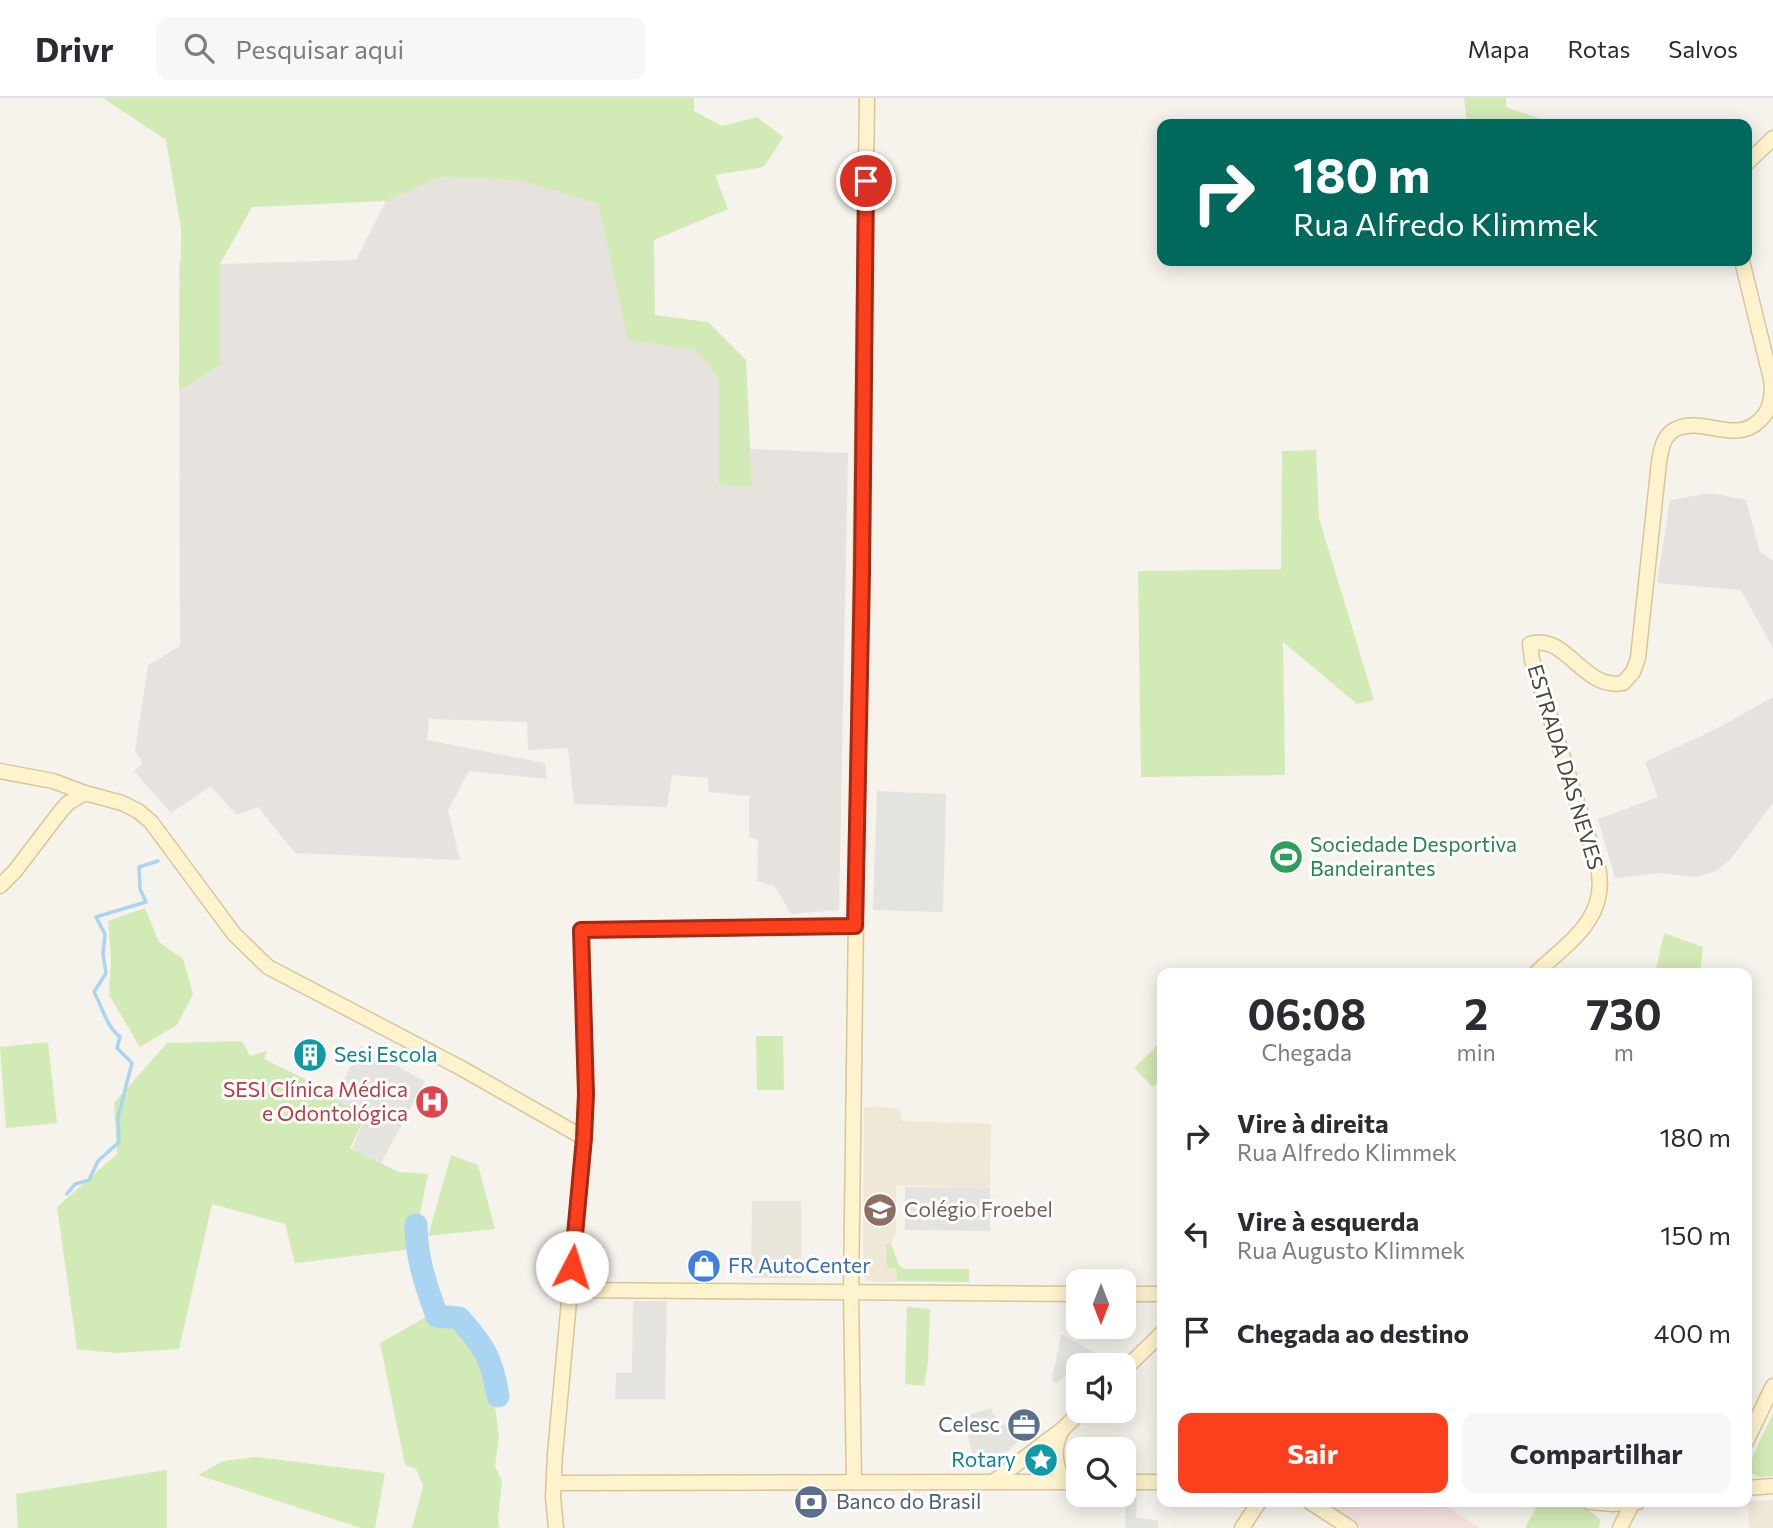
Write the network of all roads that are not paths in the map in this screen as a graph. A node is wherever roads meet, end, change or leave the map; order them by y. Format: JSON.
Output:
{"nodes":[{"id":1,"x":867,"y":98,"type":"edge"},
{"id":2,"x":1773,"y":138,"type":"edge"},
{"id":3,"x":1752,"y":158,"type":"edge"},
{"id":4,"x":1743,"y":266,"type":"edge"},
{"id":5,"x":0,"y":771,"type":"edge"},
{"id":6,"x":85,"y":793,"type":"junction"},
{"id":7,"x":0,"y":886,"type":"edge"},
{"id":8,"x":855,"y":926,"type":"junction"},
{"id":9,"x":1541,"y":968,"type":"edge"},
{"id":10,"x":584,"y":1138,"type":"junction"},
{"id":11,"x":570,"y":1290,"type":"junction"},
{"id":12,"x":851,"y":1292,"type":"junction"},
{"id":13,"x":1066,"y":1294,"type":"edge"},
{"id":14,"x":1136,"y":1294,"type":"edge"},
{"id":15,"x":1157,"y":1294,"type":"edge"},
{"id":16,"x":1157,"y":1338,"type":"edge"},
{"id":17,"x":1136,"y":1358,"type":"edge"},
{"id":18,"x":1773,"y":1386,"type":"edge"},
{"id":19,"x":1069,"y":1423,"type":"edge"},
{"id":20,"x":1064,"y":1428,"type":"junction"},
{"id":21,"x":1752,"y":1430,"type":"edge"},
{"id":22,"x":854,"y":1482,"type":"junction"},
{"id":23,"x":993,"y":1482,"type":"junction"},
{"id":24,"x":1063,"y":1482,"type":"joint"},
{"id":25,"x":1136,"y":1482,"type":"edge"},
{"id":26,"x":1157,"y":1482,"type":"edge"},
{"id":27,"x":554,"y":1483,"type":"junction"},
{"id":28,"x":1773,"y":1486,"type":"edge"},
{"id":29,"x":1752,"y":1488,"type":"edge"},
{"id":30,"x":1256,"y":1507,"type":"edge"},
{"id":31,"x":1318,"y":1507,"type":"edge"},
{"id":32,"x":1630,"y":1507,"type":"edge"},
{"id":33,"x":556,"y":1528,"type":"edge"},
{"id":34,"x":1242,"y":1528,"type":"edge"},
{"id":35,"x":1350,"y":1528,"type":"edge"},
{"id":36,"x":1620,"y":1528,"type":"edge"}],
"edges":[{"from":1,"to":8,"type":"street"},
{"from":2,"to":3,"type":"street"},
{"from":4,"to":9,"type":"street","name":"ESTRADA DAS NEVES"},
{"from":5,"to":6,"type":"street"},
{"from":6,"to":7,"type":"street"},
{"from":6,"to":10,"type":"street"},
{"from":8,"to":10,"type":"street"},
{"from":8,"to":12,"type":"street"},
{"from":10,"to":11,"type":"street"},
{"from":11,"to":12,"type":"street"},
{"from":11,"to":27,"type":"street"},
{"from":12,"to":13,"type":"street"},
{"from":12,"to":22,"type":"street"},
{"from":14,"to":15,"type":"street"},
{"from":16,"to":17,"type":"street"},
{"from":18,"to":21,"type":"street"},
{"from":19,"to":20,"type":"street"},
{"from":20,"to":23,"type":"street"},
{"from":20,"to":24,"type":"street"},
{"from":22,"to":23,"type":"street"},
{"from":22,"to":27,"type":"street"},
{"from":23,"to":24,"type":"street"},
{"from":25,"to":26,"type":"street"},
{"from":27,"to":33,"type":"street"},
{"from":28,"to":29,"type":"street"},
{"from":30,"to":34,"type":"street"},
{"from":31,"to":35,"type":"street"},
{"from":32,"to":36,"type":"street"}]}
